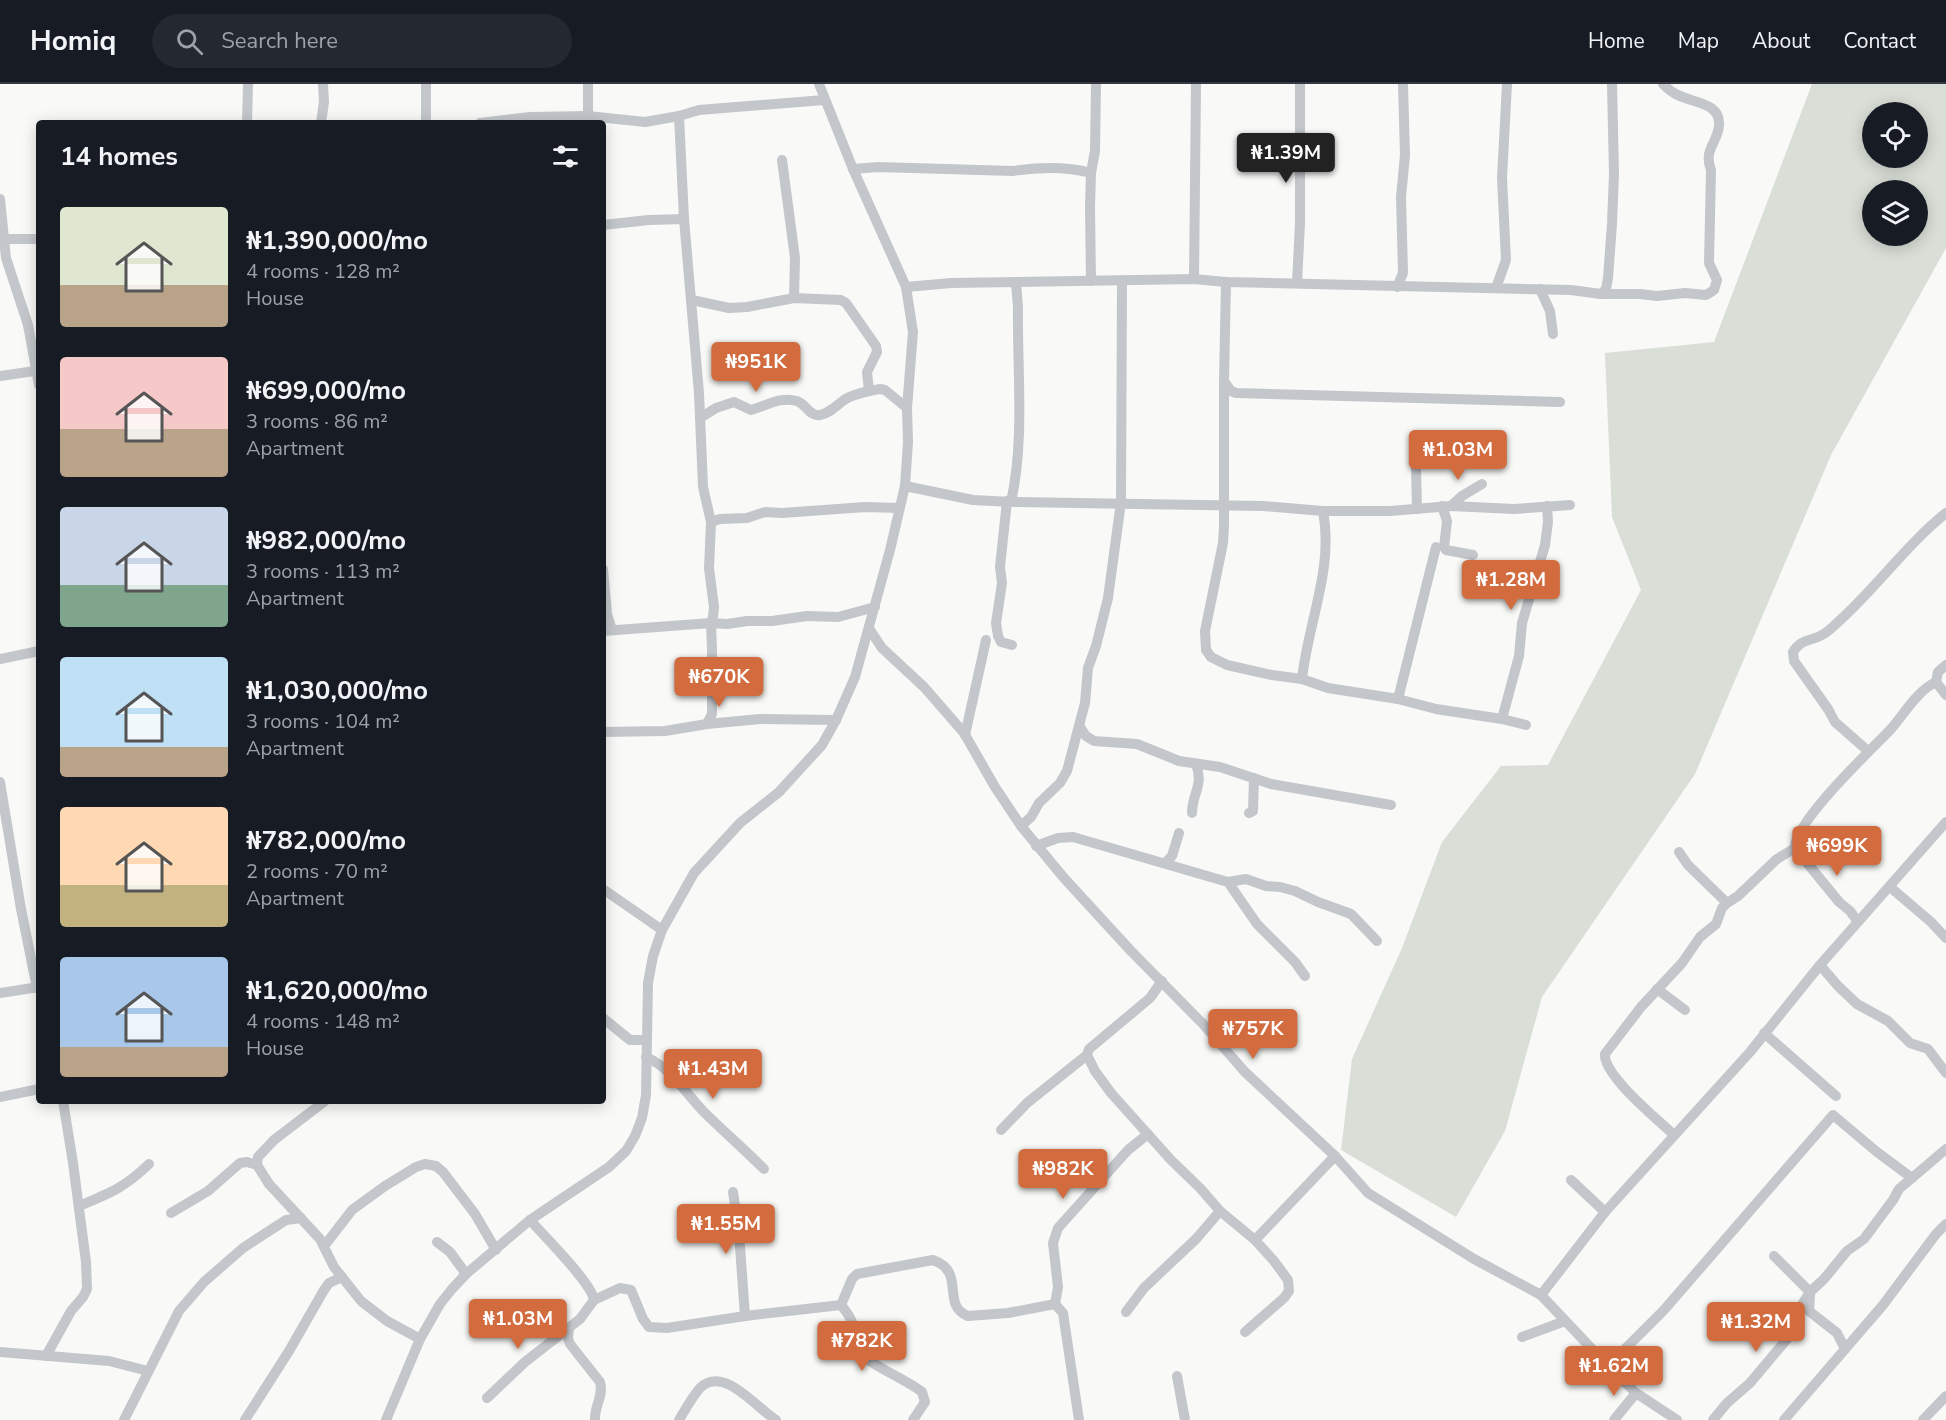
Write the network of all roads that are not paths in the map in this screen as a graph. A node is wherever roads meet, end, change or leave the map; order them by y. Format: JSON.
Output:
{"nodes":[{"id":1,"x":248,"y":84,"type":"edge"},
{"id":2,"x":323,"y":84,"type":"edge"},
{"id":3,"x":426,"y":84,"type":"edge"},
{"id":4,"x":588,"y":84,"type":"edge"},
{"id":5,"x":819,"y":84,"type":"edge"},
{"id":6,"x":1096,"y":84,"type":"edge"},
{"id":7,"x":1196,"y":84,"type":"edge"},
{"id":8,"x":1300,"y":84,"type":"edge"},
{"id":9,"x":1403,"y":84,"type":"edge"},
{"id":10,"x":1507,"y":84,"type":"edge"},
{"id":11,"x":1612,"y":84,"type":"edge"},
{"id":12,"x":1663,"y":84,"type":"edge"},
{"id":13,"x":825,"y":100,"type":"junction"},
{"id":14,"x":588,"y":116,"type":"junction"},
{"id":15,"x":679,"y":116,"type":"junction"},
{"id":16,"x":247,"y":120,"type":"edge"},
{"id":17,"x":321,"y":120,"type":"edge"},
{"id":18,"x":426,"y":120,"type":"edge"},
{"id":19,"x":505,"y":120,"type":"edge"},
{"id":20,"x":782,"y":160,"type":"dead end"},
{"id":21,"x":853,"y":169,"type":"junction"},
{"id":22,"x":1091,"y":173,"type":"junction"},
{"id":23,"x":0,"y":199,"type":"edge"},
{"id":24,"x":684,"y":219,"type":"junction"},
{"id":25,"x":606,"y":225,"type":"edge"},
{"id":26,"x":5,"y":238,"type":"junction"},
{"id":27,"x":36,"y":239,"type":"edge"},
{"id":28,"x":1194,"y":279,"type":"junction"},
{"id":29,"x":1091,"y":281,"type":"junction"},
{"id":30,"x":1122,"y":282,"type":"junction"},
{"id":31,"x":1226,"y":282,"type":"junction"},
{"id":32,"x":1016,"y":283,"type":"junction"},
{"id":33,"x":1297,"y":283,"type":"junction"},
{"id":34,"x":1397,"y":286,"type":"junction"},
{"id":35,"x":906,"y":287,"type":"junction"},
{"id":36,"x":1496,"y":288,"type":"junction"},
{"id":37,"x":1540,"y":289,"type":"junction"},
{"id":38,"x":1601,"y":294,"type":"junction"},
{"id":39,"x":794,"y":298,"type":"junction"},
{"id":40,"x":692,"y":300,"type":"junction"},
{"id":41,"x":1553,"y":334,"type":"dead end"},
{"id":42,"x":35,"y":371,"type":"junction"},
{"id":43,"x":36,"y":374,"type":"edge"},
{"id":44,"x":0,"y":376,"type":"edge"},
{"id":45,"x":1224,"y":381,"type":"junction"},
{"id":46,"x":869,"y":391,"type":"junction"},
{"id":47,"x":1560,"y":402,"type":"dead end"},
{"id":48,"x":907,"y":408,"type":"junction"},
{"id":49,"x":700,"y":418,"type":"junction"},
{"id":50,"x":1416,"y":468,"type":"dead end"},
{"id":51,"x":1482,"y":484,"type":"dead end"},
{"id":52,"x":905,"y":486,"type":"junction"},
{"id":53,"x":1009,"y":502,"type":"junction"},
{"id":54,"x":1121,"y":502,"type":"junction"},
{"id":55,"x":1570,"y":505,"type":"dead end"},
{"id":56,"x":1223,"y":506,"type":"junction"},
{"id":57,"x":1447,"y":506,"type":"junction"},
{"id":58,"x":1546,"y":506,"type":"junction"},
{"id":59,"x":899,"y":508,"type":"junction"},
{"id":60,"x":1417,"y":509,"type":"junction"},
{"id":61,"x":1323,"y":511,"type":"junction"},
{"id":62,"x":1946,"y":513,"type":"edge"},
{"id":63,"x":715,"y":520,"type":"junction"},
{"id":64,"x":1436,"y":547,"type":"dead end"},
{"id":65,"x":1473,"y":555,"type":"dead end"},
{"id":66,"x":606,"y":602,"type":"edge"},
{"id":67,"x":875,"y":607,"type":"junction"},
{"id":68,"x":711,"y":623,"type":"junction"},
{"id":69,"x":608,"y":630,"type":"edge"},
{"id":70,"x":870,"y":630,"type":"junction"},
{"id":71,"x":986,"y":640,"type":"dead end"},
{"id":72,"x":1012,"y":645,"type":"dead end"},
{"id":73,"x":863,"y":648,"type":"junction"},
{"id":74,"x":882,"y":648,"type":"junction"},
{"id":75,"x":36,"y":652,"type":"edge"},
{"id":76,"x":0,"y":659,"type":"edge"},
{"id":77,"x":1946,"y":665,"type":"edge"},
{"id":78,"x":1302,"y":679,"type":"junction"},
{"id":79,"x":1935,"y":682,"type":"junction"},
{"id":80,"x":1946,"y":696,"type":"edge"},
{"id":81,"x":1398,"y":699,"type":"junction"},
{"id":82,"x":710,"y":719,"type":"junction"},
{"id":83,"x":1502,"y":719,"type":"junction"},
{"id":84,"x":836,"y":720,"type":"junction"},
{"id":85,"x":1526,"y":725,"type":"dead end"},
{"id":86,"x":606,"y":732,"type":"edge"},
{"id":87,"x":1080,"y":734,"type":"junction"},
{"id":88,"x":965,"y":735,"type":"junction"},
{"id":89,"x":1868,"y":751,"type":"junction"},
{"id":90,"x":1196,"y":764,"type":"junction"},
{"id":91,"x":1254,"y":778,"type":"junction"},
{"id":92,"x":0,"y":782,"type":"edge"},
{"id":93,"x":2,"y":801,"type":"edge"},
{"id":94,"x":1391,"y":805,"type":"dead end"},
{"id":95,"x":1192,"y":813,"type":"dead end"},
{"id":96,"x":1249,"y":813,"type":"dead end"},
{"id":97,"x":1946,"y":822,"type":"edge"},
{"id":98,"x":1021,"y":825,"type":"junction"},
{"id":99,"x":1179,"y":833,"type":"dead end"},
{"id":100,"x":1036,"y":846,"type":"junction"},
{"id":101,"x":1795,"y":848,"type":"junction"},
{"id":102,"x":1679,"y":852,"type":"dead end"},
{"id":103,"x":1165,"y":863,"type":"junction"},
{"id":104,"x":1228,"y":882,"type":"junction"},
{"id":105,"x":1890,"y":887,"type":"junction"},
{"id":106,"x":606,"y":891,"type":"edge"},
{"id":107,"x":1727,"y":903,"type":"junction"},
{"id":108,"x":1858,"y":922,"type":"junction"},
{"id":109,"x":662,"y":930,"type":"junction"},
{"id":110,"x":1946,"y":938,"type":"edge"},
{"id":111,"x":1377,"y":941,"type":"dead end"},
{"id":112,"x":1820,"y":965,"type":"junction"},
{"id":113,"x":1305,"y":976,"type":"dead end"},
{"id":114,"x":36,"y":979,"type":"edge"},
{"id":115,"x":1162,"y":981,"type":"junction"},
{"id":116,"x":36,"y":988,"type":"edge"},
{"id":117,"x":1657,"y":989,"type":"junction"},
{"id":118,"x":0,"y":993,"type":"edge"},
{"id":119,"x":1685,"y":1010,"type":"dead end"},
{"id":120,"x":606,"y":1020,"type":"edge"},
{"id":121,"x":1764,"y":1033,"type":"junction"},
{"id":122,"x":646,"y":1040,"type":"junction"},
{"id":123,"x":1087,"y":1055,"type":"junction"},
{"id":124,"x":646,"y":1057,"type":"junction"},
{"id":125,"x":1946,"y":1073,"type":"edge"},
{"id":126,"x":36,"y":1090,"type":"edge"},
{"id":127,"x":1836,"y":1096,"type":"dead end"},
{"id":128,"x":0,"y":1097,"type":"edge"},
{"id":129,"x":63,"y":1104,"type":"edge"},
{"id":130,"x":322,"y":1104,"type":"edge"},
{"id":131,"x":1001,"y":1130,"type":"dead end"},
{"id":132,"x":1148,"y":1134,"type":"junction"},
{"id":133,"x":1674,"y":1134,"type":"junction"},
{"id":134,"x":1946,"y":1149,"type":"edge"},
{"id":135,"x":1335,"y":1156,"type":"junction"},
{"id":136,"x":149,"y":1164,"type":"dead end"},
{"id":137,"x":257,"y":1166,"type":"junction"},
{"id":138,"x":764,"y":1169,"type":"dead end"},
{"id":139,"x":1912,"y":1178,"type":"junction"},
{"id":140,"x":1571,"y":1180,"type":"dead end"},
{"id":141,"x":733,"y":1192,"type":"dead end"},
{"id":142,"x":79,"y":1206,"type":"junction"},
{"id":143,"x":1220,"y":1210,"type":"junction"},
{"id":144,"x":1605,"y":1212,"type":"junction"},
{"id":145,"x":171,"y":1213,"type":"dead end"},
{"id":146,"x":301,"y":1218,"type":"junction"},
{"id":147,"x":530,"y":1220,"type":"junction"},
{"id":148,"x":1946,"y":1224,"type":"edge"},
{"id":149,"x":1941,"y":1236,"type":"edge"},
{"id":150,"x":1255,"y":1239,"type":"junction"},
{"id":151,"x":437,"y":1242,"type":"dead end"},
{"id":152,"x":325,"y":1245,"type":"junction"},
{"id":153,"x":496,"y":1250,"type":"junction"},
{"id":154,"x":1774,"y":1256,"type":"dead end"},
{"id":155,"x":466,"y":1274,"type":"junction"},
{"id":156,"x":342,"y":1277,"type":"junction"},
{"id":157,"x":1810,"y":1292,"type":"junction"},
{"id":158,"x":1541,"y":1295,"type":"junction"},
{"id":159,"x":594,"y":1300,"type":"junction"},
{"id":160,"x":1055,"y":1304,"type":"junction"},
{"id":161,"x":841,"y":1305,"type":"junction"},
{"id":162,"x":1126,"y":1312,"type":"dead end"},
{"id":163,"x":745,"y":1316,"type":"junction"},
{"id":164,"x":1565,"y":1321,"type":"junction"},
{"id":165,"x":569,"y":1328,"type":"junction"},
{"id":166,"x":1245,"y":1332,"type":"dead end"},
{"id":167,"x":1522,"y":1337,"type":"dead end"},
{"id":168,"x":420,"y":1339,"type":"junction"},
{"id":169,"x":1845,"y":1349,"type":"junction"},
{"id":170,"x":0,"y":1352,"type":"edge"},
{"id":171,"x":46,"y":1356,"type":"junction"},
{"id":172,"x":1608,"y":1366,"type":"junction"},
{"id":173,"x":148,"y":1371,"type":"junction"},
{"id":174,"x":1177,"y":1376,"type":"dead end"},
{"id":175,"x":1636,"y":1393,"type":"junction"},
{"id":176,"x":1946,"y":1396,"type":"edge"},
{"id":177,"x":488,"y":1398,"type":"dead end"},
{"id":178,"x":124,"y":1420,"type":"edge"},
{"id":179,"x":245,"y":1420,"type":"edge"},
{"id":180,"x":386,"y":1420,"type":"edge"},
{"id":181,"x":595,"y":1420,"type":"edge"},
{"id":182,"x":679,"y":1420,"type":"edge"},
{"id":183,"x":776,"y":1420,"type":"edge"},
{"id":184,"x":913,"y":1420,"type":"edge"},
{"id":185,"x":1079,"y":1420,"type":"edge"},
{"id":186,"x":1185,"y":1420,"type":"edge"},
{"id":187,"x":1614,"y":1420,"type":"edge"},
{"id":188,"x":1677,"y":1420,"type":"edge"},
{"id":189,"x":1713,"y":1420,"type":"edge"},
{"id":190,"x":1784,"y":1420,"type":"edge"},
{"id":191,"x":1923,"y":1420,"type":"edge"}],
"edges":[{"from":1,"to":16,"type":"street"},
{"from":2,"to":17,"type":"street"},
{"from":3,"to":18,"type":"street"},
{"from":4,"to":14,"type":"street"},
{"from":5,"to":13,"type":"street"},
{"from":6,"to":22,"type":"street"},
{"from":7,"to":28,"type":"street"},
{"from":8,"to":33,"type":"street"},
{"from":9,"to":34,"type":"street"},
{"from":10,"to":36,"type":"street"},
{"from":11,"to":38,"type":"street"},
{"from":12,"to":38,"type":"street"},
{"from":13,"to":15,"type":"street"},
{"from":13,"to":21,"type":"street"},
{"from":14,"to":15,"type":"street"},
{"from":14,"to":19,"type":"street"},
{"from":15,"to":24,"type":"street"},
{"from":20,"to":39,"type":"street"},
{"from":21,"to":22,"type":"street"},
{"from":21,"to":35,"type":"street"},
{"from":22,"to":29,"type":"street"},
{"from":23,"to":26,"type":"street"},
{"from":24,"to":25,"type":"street"},
{"from":24,"to":40,"type":"street"},
{"from":26,"to":27,"type":"street"},
{"from":26,"to":42,"type":"street"},
{"from":28,"to":30,"type":"street"},
{"from":28,"to":31,"type":"street"},
{"from":29,"to":30,"type":"street"},
{"from":29,"to":32,"type":"street"},
{"from":30,"to":54,"type":"street"},
{"from":31,"to":33,"type":"street"},
{"from":31,"to":45,"type":"street"},
{"from":32,"to":35,"type":"street"},
{"from":32,"to":53,"type":"street"},
{"from":33,"to":34,"type":"street"},
{"from":34,"to":36,"type":"street"},
{"from":35,"to":48,"type":"street"},
{"from":36,"to":37,"type":"street"},
{"from":37,"to":38,"type":"street"},
{"from":37,"to":41,"type":"street"},
{"from":39,"to":40,"type":"street"},
{"from":39,"to":46,"type":"street"},
{"from":40,"to":49,"type":"street"},
{"from":42,"to":43,"type":"street"},
{"from":42,"to":44,"type":"street"},
{"from":45,"to":47,"type":"street"},
{"from":45,"to":56,"type":"street"},
{"from":46,"to":48,"type":"street"},
{"from":46,"to":49,"type":"street"},
{"from":48,"to":52,"type":"street"},
{"from":49,"to":63,"type":"street"},
{"from":50,"to":60,"type":"street"},
{"from":51,"to":57,"type":"street"},
{"from":52,"to":53,"type":"street"},
{"from":52,"to":59,"type":"street"},
{"from":53,"to":54,"type":"street"},
{"from":53,"to":72,"type":"street"},
{"from":54,"to":56,"type":"street"},
{"from":54,"to":87,"type":"street"},
{"from":55,"to":58,"type":"street"},
{"from":56,"to":61,"type":"street"},
{"from":56,"to":78,"type":"street"},
{"from":57,"to":58,"type":"street"},
{"from":57,"to":60,"type":"street"},
{"from":57,"to":65,"type":"street"},
{"from":58,"to":83,"type":"street"},
{"from":59,"to":63,"type":"street"},
{"from":59,"to":67,"type":"street"},
{"from":60,"to":61,"type":"street"},
{"from":61,"to":78,"type":"street"},
{"from":62,"to":89,"type":"street"},
{"from":63,"to":68,"type":"street"},
{"from":64,"to":81,"type":"street"},
{"from":66,"to":69,"type":"street"},
{"from":67,"to":68,"type":"street"},
{"from":67,"to":70,"type":"street"},
{"from":68,"to":69,"type":"street"},
{"from":68,"to":82,"type":"street"},
{"from":70,"to":73,"type":"street"},
{"from":70,"to":74,"type":"street"},
{"from":71,"to":88,"type":"street"},
{"from":73,"to":74,"type":"street"},
{"from":73,"to":84,"type":"street"},
{"from":74,"to":88,"type":"street"},
{"from":75,"to":76,"type":"street"},
{"from":77,"to":79,"type":"street"},
{"from":78,"to":81,"type":"street"},
{"from":79,"to":80,"type":"street"},
{"from":79,"to":89,"type":"street"},
{"from":81,"to":83,"type":"street"},
{"from":82,"to":84,"type":"street"},
{"from":82,"to":86,"type":"street"},
{"from":83,"to":85,"type":"street"},
{"from":84,"to":109,"type":"street"},
{"from":87,"to":90,"type":"street"},
{"from":87,"to":98,"type":"street"},
{"from":88,"to":98,"type":"street"},
{"from":89,"to":101,"type":"street"},
{"from":90,"to":91,"type":"street"},
{"from":90,"to":95,"type":"street"},
{"from":91,"to":94,"type":"street"},
{"from":91,"to":96,"type":"street"},
{"from":92,"to":93,"type":"street"},
{"from":93,"to":114,"type":"street"},
{"from":97,"to":105,"type":"street"},
{"from":98,"to":100,"type":"street"},
{"from":99,"to":103,"type":"street"},
{"from":100,"to":103,"type":"street"},
{"from":100,"to":115,"type":"street"},
{"from":101,"to":107,"type":"street"},
{"from":101,"to":108,"type":"street"},
{"from":102,"to":107,"type":"street"},
{"from":103,"to":104,"type":"street"},
{"from":104,"to":111,"type":"street"},
{"from":104,"to":113,"type":"street"},
{"from":105,"to":108,"type":"street"},
{"from":105,"to":110,"type":"street"},
{"from":106,"to":109,"type":"street"},
{"from":107,"to":117,"type":"street"},
{"from":108,"to":112,"type":"street"},
{"from":109,"to":122,"type":"street"},
{"from":112,"to":121,"type":"street"},
{"from":112,"to":125,"type":"street"},
{"from":115,"to":123,"type":"street"},
{"from":115,"to":135,"type":"street"},
{"from":116,"to":118,"type":"street"},
{"from":117,"to":119,"type":"street"},
{"from":117,"to":133,"type":"street"},
{"from":120,"to":122,"type":"street"},
{"from":121,"to":127,"type":"street"},
{"from":121,"to":133,"type":"street"},
{"from":122,"to":124,"type":"street"},
{"from":123,"to":131,"type":"street"},
{"from":123,"to":132,"type":"street"},
{"from":124,"to":138,"type":"street"},
{"from":124,"to":147,"type":"street"},
{"from":126,"to":128,"type":"street"},
{"from":129,"to":142,"type":"street"},
{"from":130,"to":137,"type":"street"},
{"from":132,"to":143,"type":"street"},
{"from":132,"to":160,"type":"street"},
{"from":133,"to":144,"type":"street"},
{"from":134,"to":139,"type":"street"},
{"from":135,"to":150,"type":"street"},
{"from":135,"to":158,"type":"street"},
{"from":136,"to":142,"type":"street"},
{"from":137,"to":145,"type":"street"},
{"from":137,"to":146,"type":"street"},
{"from":139,"to":157,"type":"street"},
{"from":139,"to":172,"type":"street"},
{"from":140,"to":144,"type":"street"},
{"from":141,"to":163,"type":"street"},
{"from":142,"to":171,"type":"street"},
{"from":143,"to":150,"type":"street"},
{"from":143,"to":162,"type":"street"},
{"from":144,"to":158,"type":"street"},
{"from":146,"to":152,"type":"street"},
{"from":146,"to":173,"type":"street"},
{"from":147,"to":153,"type":"street"},
{"from":147,"to":159,"type":"street"},
{"from":148,"to":149,"type":"street"},
{"from":149,"to":169,"type":"street"},
{"from":150,"to":166,"type":"street"},
{"from":151,"to":155,"type":"street"},
{"from":152,"to":153,"type":"street"},
{"from":152,"to":156,"type":"street"},
{"from":153,"to":155,"type":"street"},
{"from":154,"to":157,"type":"street"},
{"from":155,"to":168,"type":"street"},
{"from":156,"to":168,"type":"street"},
{"from":156,"to":179,"type":"street"},
{"from":157,"to":169,"type":"street"},
{"from":157,"to":189,"type":"street"},
{"from":158,"to":164,"type":"street"},
{"from":159,"to":163,"type":"street"},
{"from":159,"to":165,"type":"street"},
{"from":160,"to":161,"type":"street"},
{"from":160,"to":185,"type":"street"},
{"from":161,"to":163,"type":"street"},
{"from":161,"to":184,"type":"street"},
{"from":164,"to":167,"type":"street"},
{"from":164,"to":172,"type":"street"},
{"from":165,"to":177,"type":"street"},
{"from":165,"to":181,"type":"street"},
{"from":168,"to":180,"type":"street"},
{"from":169,"to":190,"type":"street"},
{"from":170,"to":171,"type":"street"},
{"from":171,"to":173,"type":"street"},
{"from":172,"to":175,"type":"street"},
{"from":173,"to":178,"type":"street"},
{"from":174,"to":186,"type":"street"},
{"from":175,"to":187,"type":"street"},
{"from":175,"to":188,"type":"street"},
{"from":176,"to":191,"type":"street"},
{"from":182,"to":183,"type":"street"}]}
